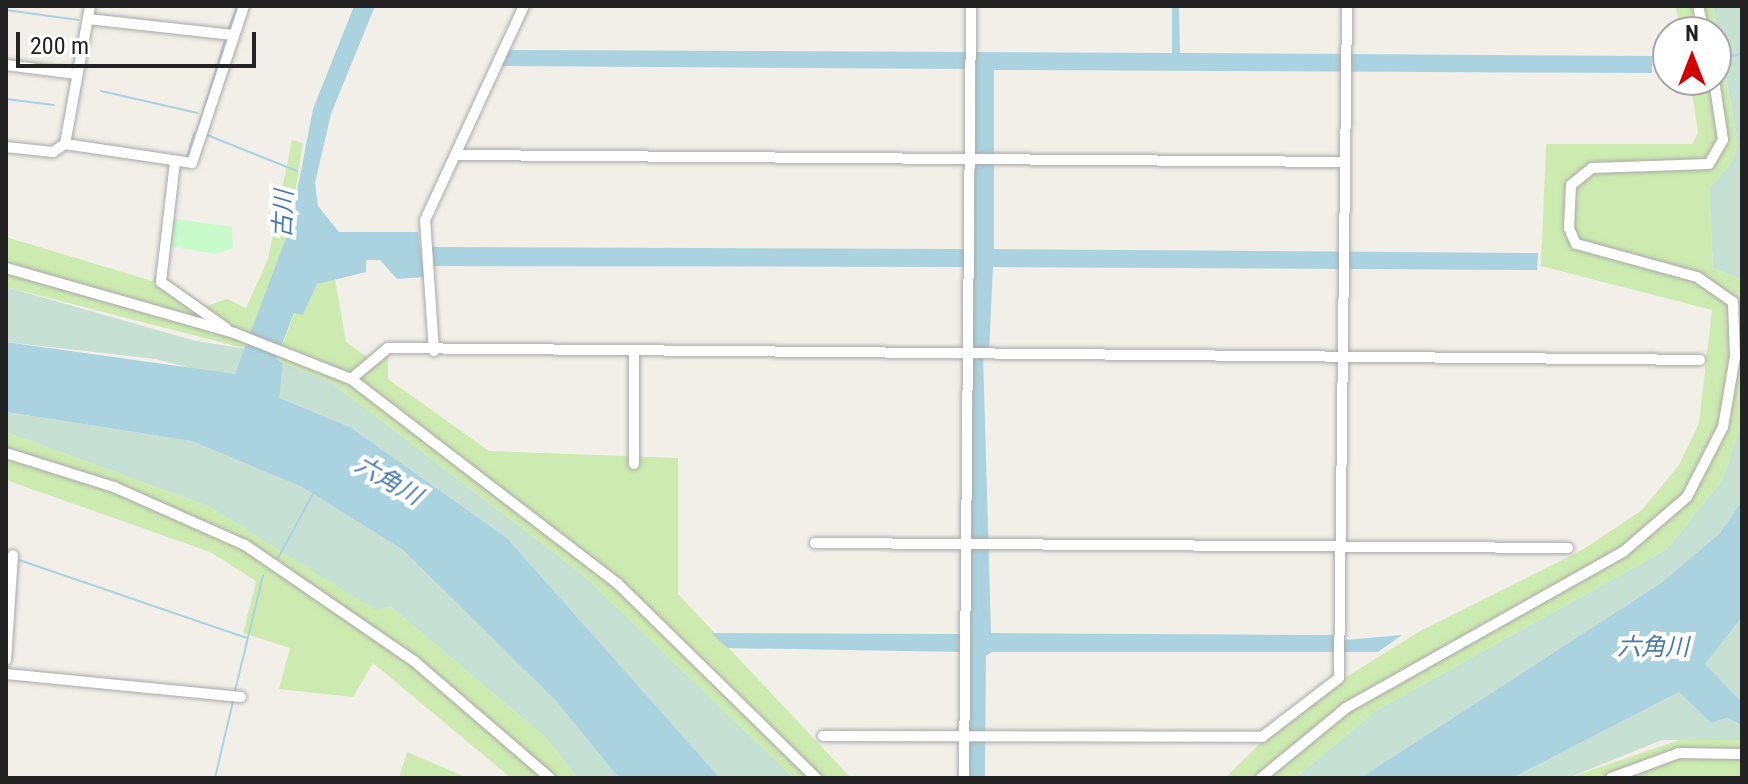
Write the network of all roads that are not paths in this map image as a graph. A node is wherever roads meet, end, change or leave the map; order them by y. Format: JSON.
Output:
{"nodes":[{"id":1,"x":90,"y":6,"type":"edge"},
{"id":2,"x":244,"y":6,"type":"edge"},
{"id":3,"x":971,"y":6,"type":"edge"},
{"id":4,"x":1347,"y":6,"type":"edge"},
{"id":5,"x":519,"y":7,"type":"edge"},
{"id":6,"x":88,"y":23,"type":"junction"},
{"id":7,"x":228,"y":34,"type":"junction"},
{"id":8,"x":6,"y":65,"type":"edge"},
{"id":9,"x":76,"y":74,"type":"junction"},
{"id":10,"x":1716,"y":96,"type":"edge"},
{"id":11,"x":65,"y":144,"type":"junction"},
{"id":12,"x":6,"y":147,"type":"edge"},
{"id":13,"x":456,"y":155,"type":"junction"},
{"id":14,"x":979,"y":158,"type":"junction"},
{"id":15,"x":175,"y":162,"type":"junction"},
{"id":16,"x":1344,"y":162,"type":"junction"},
{"id":17,"x":6,"y":268,"type":"edge"},
{"id":18,"x":234,"y":333,"type":"junction"},
{"id":19,"x":434,"y":351,"type":"junction"},
{"id":20,"x":634,"y":354,"type":"junction"},
{"id":21,"x":977,"y":356,"type":"junction"},
{"id":22,"x":1342,"y":357,"type":"junction"},
{"id":23,"x":1700,"y":360,"type":"dead end"},
{"id":24,"x":351,"y":379,"type":"junction"},
{"id":25,"x":6,"y":453,"type":"edge"},
{"id":26,"x":634,"y":464,"type":"dead end"},
{"id":27,"x":815,"y":543,"type":"dead end"},
{"id":28,"x":975,"y":544,"type":"junction"},
{"id":29,"x":1340,"y":547,"type":"junction"},
{"id":30,"x":1568,"y":548,"type":"dead end"},
{"id":31,"x":12,"y":558,"type":"dead end"},
{"id":32,"x":6,"y":660,"type":"edge"},
{"id":33,"x":6,"y":674,"type":"edge"},
{"id":34,"x":241,"y":697,"type":"dead end"},
{"id":35,"x":823,"y":736,"type":"dead end"},
{"id":36,"x":973,"y":738,"type":"junction"},
{"id":37,"x":1742,"y":754,"type":"edge"},
{"id":38,"x":550,"y":778,"type":"edge"},
{"id":39,"x":816,"y":778,"type":"edge"},
{"id":40,"x":964,"y":778,"type":"edge"},
{"id":41,"x":1261,"y":778,"type":"edge"},
{"id":42,"x":1611,"y":778,"type":"edge"}],
"edges":[{"from":1,"to":6,"type":"street"},
{"from":2,"to":7,"type":"street"},
{"from":3,"to":14,"type":"street"},
{"from":4,"to":16,"type":"street"},
{"from":5,"to":13,"type":"street"},
{"from":6,"to":7,"type":"street"},
{"from":6,"to":9,"type":"street"},
{"from":7,"to":15,"type":"street"},
{"from":8,"to":9,"type":"street"},
{"from":9,"to":11,"type":"street"},
{"from":10,"to":41,"type":"street"},
{"from":11,"to":12,"type":"street"},
{"from":11,"to":15,"type":"street"},
{"from":13,"to":14,"type":"street"},
{"from":13,"to":19,"type":"street"},
{"from":14,"to":16,"type":"street"},
{"from":14,"to":21,"type":"street"},
{"from":15,"to":18,"type":"street"},
{"from":16,"to":22,"type":"street"},
{"from":17,"to":18,"type":"street"},
{"from":18,"to":24,"type":"street"},
{"from":19,"to":20,"type":"street"},
{"from":19,"to":24,"type":"street"},
{"from":20,"to":21,"type":"street"},
{"from":20,"to":26,"type":"street"},
{"from":21,"to":22,"type":"street"},
{"from":21,"to":28,"type":"street"},
{"from":22,"to":23,"type":"street"},
{"from":22,"to":29,"type":"street"},
{"from":24,"to":39,"type":"street"},
{"from":25,"to":38,"type":"street"},
{"from":27,"to":28,"type":"street"},
{"from":28,"to":29,"type":"street"},
{"from":28,"to":36,"type":"street"},
{"from":29,"to":30,"type":"street"},
{"from":29,"to":36,"type":"street"},
{"from":31,"to":32,"type":"street"},
{"from":33,"to":34,"type":"street"},
{"from":35,"to":36,"type":"street"},
{"from":36,"to":40,"type":"street"},
{"from":37,"to":42,"type":"street"}]}
